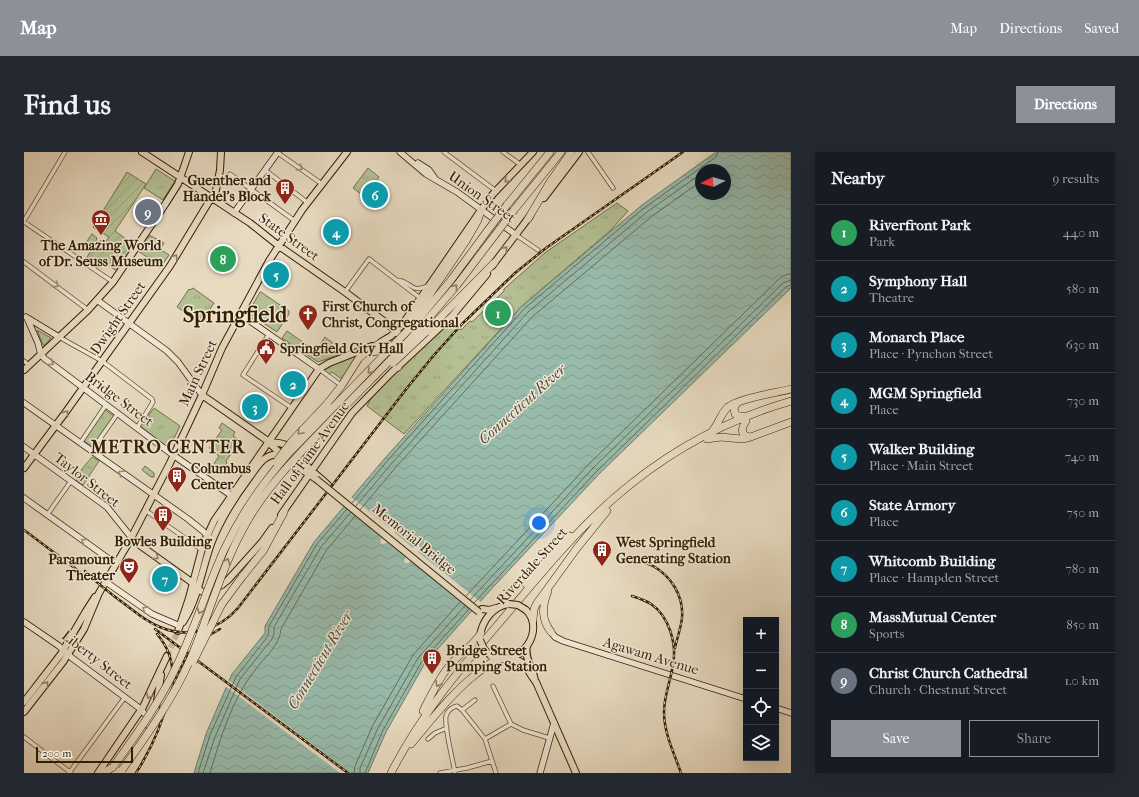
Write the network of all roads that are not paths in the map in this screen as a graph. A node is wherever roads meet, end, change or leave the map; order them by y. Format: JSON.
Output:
{"nodes":[{"id":1,"x":65,"y":152,"type":"edge"},
{"id":2,"x":142,"y":152,"type":"edge"},
{"id":3,"x":189,"y":152,"type":"edge"},
{"id":4,"x":220,"y":152,"type":"edge"},
{"id":5,"x":278,"y":152,"type":"edge"},
{"id":6,"x":347,"y":152,"type":"edge"},
{"id":7,"x":444,"y":152,"type":"edge"},
{"id":8,"x":503,"y":152,"type":"edge"},
{"id":9,"x":533,"y":152,"type":"edge"},
{"id":10,"x":550,"y":152,"type":"edge"},
{"id":11,"x":561,"y":152,"type":"edge"},
{"id":12,"x":571,"y":152,"type":"edge"},
{"id":13,"x":579,"y":152,"type":"edge"},
{"id":14,"x":588,"y":152,"type":"edge"},
{"id":15,"x":403,"y":154,"type":"edge"},
{"id":16,"x":521,"y":165,"type":"junction"},
{"id":17,"x":265,"y":170,"type":"junction"},
{"id":18,"x":180,"y":178,"type":"junction"},
{"id":19,"x":218,"y":183,"type":"junction"},
{"id":20,"x":322,"y":184,"type":"junction"},
{"id":21,"x":251,"y":188,"type":"junction"},
{"id":22,"x":613,"y":188,"type":"dead end"},
{"id":23,"x":497,"y":191,"type":"junction"},
{"id":24,"x":212,"y":198,"type":"junction"},
{"id":25,"x":308,"y":203,"type":"junction"},
{"id":26,"x":481,"y":210,"type":"junction"},
{"id":27,"x":234,"y":213,"type":"junction"},
{"id":28,"x":528,"y":219,"type":"junction"},
{"id":29,"x":295,"y":220,"type":"junction"},
{"id":30,"x":24,"y":222,"type":"edge"},
{"id":31,"x":516,"y":235,"type":"junction"},
{"id":32,"x":279,"y":246,"type":"junction"},
{"id":33,"x":538,"y":250,"type":"dead end"},
{"id":34,"x":24,"y":262,"type":"edge"},
{"id":35,"x":494,"y":263,"type":"junction"},
{"id":36,"x":397,"y":280,"type":"junction"},
{"id":37,"x":113,"y":282,"type":"junction"},
{"id":38,"x":429,"y":286,"type":"junction"},
{"id":39,"x":345,"y":292,"type":"junction"},
{"id":40,"x":420,"y":298,"type":"junction"},
{"id":41,"x":97,"y":300,"type":"junction"},
{"id":42,"x":88,"y":310,"type":"junction"},
{"id":43,"x":240,"y":314,"type":"junction"},
{"id":44,"x":25,"y":317,"type":"edge"},
{"id":45,"x":129,"y":324,"type":"junction"},
{"id":46,"x":419,"y":325,"type":"junction"},
{"id":47,"x":396,"y":331,"type":"junction"},
{"id":48,"x":268,"y":334,"type":"junction"},
{"id":49,"x":59,"y":337,"type":"junction"},
{"id":50,"x":384,"y":341,"type":"junction"},
{"id":51,"x":415,"y":351,"type":"junction"},
{"id":52,"x":41,"y":355,"type":"junction"},
{"id":53,"x":359,"y":358,"type":"junction"},
{"id":54,"x":102,"y":361,"type":"junction"},
{"id":55,"x":27,"y":363,"type":"edge"},
{"id":56,"x":398,"y":367,"type":"junction"},
{"id":57,"x":319,"y":369,"type":"junction"},
{"id":58,"x":24,"y":370,"type":"edge"},
{"id":59,"x":338,"y":383,"type":"dead end"},
{"id":60,"x":83,"y":388,"type":"junction"},
{"id":61,"x":791,"y":389,"type":"edge"},
{"id":62,"x":202,"y":395,"type":"junction"},
{"id":63,"x":791,"y":401,"type":"edge"},
{"id":64,"x":737,"y":402,"type":"junction"},
{"id":65,"x":24,"y":403,"type":"edge"},
{"id":66,"x":106,"y":405,"type":"junction"},
{"id":67,"x":791,"y":406,"type":"edge"},
{"id":68,"x":292,"y":408,"type":"junction"},
{"id":69,"x":118,"y":413,"type":"junction"},
{"id":70,"x":748,"y":418,"type":"junction"},
{"id":71,"x":791,"y":422,"type":"edge"},
{"id":72,"x":56,"y":426,"type":"junction"},
{"id":73,"x":136,"y":428,"type":"junction"},
{"id":74,"x":708,"y":436,"type":"junction"},
{"id":75,"x":750,"y":438,"type":"junction"},
{"id":76,"x":80,"y":442,"type":"junction"},
{"id":77,"x":268,"y":442,"type":"junction"},
{"id":78,"x":24,"y":447,"type":"edge"},
{"id":79,"x":92,"y":450,"type":"junction"},
{"id":80,"x":34,"y":455,"type":"junction"},
{"id":81,"x":282,"y":455,"type":"junction"},
{"id":82,"x":173,"y":456,"type":"junction"},
{"id":83,"x":24,"y":468,"type":"edge"},
{"id":84,"x":310,"y":472,"type":"junction"},
{"id":85,"x":71,"y":481,"type":"junction"},
{"id":86,"x":153,"y":495,"type":"junction"},
{"id":87,"x":233,"y":497,"type":"junction"},
{"id":88,"x":24,"y":498,"type":"edge"},
{"id":89,"x":248,"y":508,"type":"junction"},
{"id":90,"x":605,"y":509,"type":"junction"},
{"id":91,"x":145,"y":510,"type":"junction"},
{"id":92,"x":284,"y":512,"type":"junction"},
{"id":93,"x":47,"y":514,"type":"junction"},
{"id":94,"x":207,"y":535,"type":"junction"},
{"id":95,"x":131,"y":536,"type":"junction"},
{"id":96,"x":212,"y":541,"type":"junction"},
{"id":97,"x":202,"y":550,"type":"junction"},
{"id":98,"x":116,"y":564,"type":"junction"},
{"id":99,"x":106,"y":582,"type":"junction"},
{"id":100,"x":553,"y":582,"type":"junction"},
{"id":101,"x":195,"y":586,"type":"junction"},
{"id":102,"x":508,"y":604,"type":"junction"},
{"id":103,"x":499,"y":607,"type":"junction"},
{"id":104,"x":481,"y":610,"type":"junction"},
{"id":105,"x":208,"y":612,"type":"junction"},
{"id":106,"x":533,"y":620,"type":"junction"},
{"id":107,"x":24,"y":622,"type":"edge"},
{"id":108,"x":179,"y":628,"type":"joint"},
{"id":109,"x":551,"y":632,"type":"joint"},
{"id":110,"x":481,"y":633,"type":"junction"},
{"id":111,"x":528,"y":645,"type":"junction"},
{"id":112,"x":66,"y":652,"type":"junction"},
{"id":113,"x":500,"y":660,"type":"junction"},
{"id":114,"x":509,"y":660,"type":"junction"},
{"id":115,"x":536,"y":682,"type":"junction"},
{"id":116,"x":493,"y":686,"type":"dead end"},
{"id":117,"x":174,"y":692,"type":"junction"},
{"id":118,"x":125,"y":697,"type":"junction"},
{"id":119,"x":27,"y":698,"type":"edge"},
{"id":120,"x":743,"y":698,"type":"edge"},
{"id":121,"x":475,"y":700,"type":"dead end"},
{"id":122,"x":779,"y":709,"type":"edge"},
{"id":123,"x":141,"y":710,"type":"junction"},
{"id":124,"x":462,"y":710,"type":"junction"},
{"id":125,"x":24,"y":712,"type":"edge"},
{"id":126,"x":791,"y":713,"type":"edge"},
{"id":127,"x":152,"y":722,"type":"junction"},
{"id":128,"x":554,"y":723,"type":"junction"},
{"id":129,"x":511,"y":724,"type":"junction"},
{"id":130,"x":447,"y":728,"type":"junction"},
{"id":131,"x":24,"y":737,"type":"edge"},
{"id":132,"x":549,"y":738,"type":"junction"},
{"id":133,"x":428,"y":739,"type":"dead end"},
{"id":134,"x":485,"y":739,"type":"junction"},
{"id":135,"x":410,"y":742,"type":"junction"},
{"id":136,"x":492,"y":761,"type":"junction"},
{"id":137,"x":113,"y":772,"type":"edge"},
{"id":138,"x":455,"y":772,"type":"edge"},
{"id":139,"x":70,"y":773,"type":"edge"},
{"id":140,"x":98,"y":773,"type":"edge"},
{"id":141,"x":103,"y":773,"type":"edge"},
{"id":142,"x":120,"y":773,"type":"edge"},
{"id":143,"x":391,"y":773,"type":"edge"},
{"id":144,"x":395,"y":773,"type":"edge"},
{"id":145,"x":440,"y":773,"type":"edge"},
{"id":146,"x":496,"y":773,"type":"edge"},
{"id":147,"x":540,"y":773,"type":"edge"},
{"id":148,"x":576,"y":773,"type":"edge"}],
"edges":[{"from":1,"to":30,"type":"street"},
{"from":2,"to":18,"type":"main road","name":"State Street"},
{"from":3,"to":18,"type":"main road"},
{"from":4,"to":19,"type":"main road","name":"Dwight Street"},
{"from":5,"to":17,"type":"main road"},
{"from":5,"to":20,"type":"street","one_way":true},
{"from":6,"to":20,"type":"main road","name":"Main Street"},
{"from":7,"to":23,"type":"street"},
{"from":8,"to":16,"type":"street"},
{"from":9,"to":16,"type":"main road"},
{"from":10,"to":46,"type":"highway","bridge":true},
{"from":46,"to":11,"type":"highway","one_way":true,"bridge":true},
{"from":12,"to":28,"type":"highway"},
{"from":13,"to":28,"type":"main road","name":"Hall of Fame Avenue"},
{"from":14,"to":22,"type":"street"},
{"from":15,"to":26,"type":"main road","name":"Union Street"},
{"from":16,"to":23,"type":"main road","one_way":true},
{"from":17,"to":21,"type":"main road"},
{"from":17,"to":25,"type":"street"},
{"from":18,"to":24,"type":"main road","name":"State Street"},
{"from":18,"to":37,"type":"main road"},
{"from":19,"to":21,"type":"street"},
{"from":19,"to":24,"type":"main road","name":"Dwight Street"},
{"from":20,"to":25,"type":"main road","name":"Main Street"},
{"from":21,"to":27,"type":"main road"},
{"from":21,"to":29,"type":"street"},
{"from":23,"to":26,"type":"main road"},
{"from":24,"to":27,"type":"main road","name":"State Street"},
{"from":45,"to":24,"type":"main road","name":"Dwight Street","one_way":true},
{"from":25,"to":29,"type":"main road","name":"Main Street"},
{"from":26,"to":31,"type":"main road","name":"Union Street"},
{"from":26,"to":38,"type":"main road"},
{"from":26,"to":46,"type":"highway"},
{"from":27,"to":32,"type":"main road","name":"State Street"},
{"from":28,"to":31,"type":"main road","name":"Hall of Fame Avenue"},
{"from":29,"to":32,"type":"main road","name":"Main Street"},
{"from":30,"to":37,"type":"street"},
{"from":31,"to":33,"type":"street"},
{"from":35,"to":31,"type":"main road","name":"Hall of Fame Avenue","one_way":true},
{"from":32,"to":39,"type":"main road","name":"State Street"},
{"from":32,"to":43,"type":"main road","name":"Main Street"},
{"from":34,"to":42,"type":"street","one_way":true},
{"from":35,"to":46,"type":"highway"},
{"from":35,"to":51,"type":"main road","name":"Hall of Fame Avenue"},
{"from":36,"to":38,"type":"street"},
{"from":36,"to":39,"type":"street"},
{"from":36,"to":40,"type":"street"},
{"from":37,"to":41,"type":"main road"},
{"from":38,"to":40,"type":"main road"},
{"from":39,"to":47,"type":"main road","name":"State Street"},
{"from":40,"to":47,"type":"main road"},
{"from":41,"to":42,"type":"main road"},
{"from":41,"to":45,"type":"main road"},
{"from":42,"to":49,"type":"main road"},
{"from":43,"to":48,"type":"main road"},
{"from":43,"to":62,"type":"main road","name":"Main Street"},
{"from":44,"to":49,"type":"main road"},
{"from":44,"to":52,"type":"main road"},
{"from":45,"to":54,"type":"main road","name":"Dwight Street"},
{"from":45,"to":62,"type":"main road"},
{"from":46,"to":89,"type":"highway","one_way":true,"bridge":true},
{"from":105,"to":46,"type":"highway","one_way":true,"bridge":true},
{"from":47,"to":50,"type":"main road"},
{"from":47,"to":51,"type":"main road","name":"State Street"},
{"from":48,"to":57,"type":"main road"},
{"from":48,"to":68,"type":"street"},
{"from":49,"to":52,"type":"main road"},
{"from":49,"to":54,"type":"street"},
{"from":50,"to":53,"type":"highway"},
{"from":50,"to":57,"type":"main road"},
{"from":51,"to":56,"type":"main road","name":"Hall of Fame Avenue"},
{"from":52,"to":55,"type":"main road"},
{"from":52,"to":60,"type":"main road","name":"Bridge Street","one_way":true},
{"from":53,"to":56,"type":"highway"},
{"from":53,"to":89,"type":"highway","one_way":true,"bridge":true},
{"from":54,"to":60,"type":"main road","name":"Dwight Street"},
{"from":54,"to":73,"type":"street"},
{"from":55,"to":58,"type":"main road"},
{"from":56,"to":84,"type":"main road","name":"Hall of Fame Avenue"},
{"from":57,"to":59,"type":"street"},
{"from":57,"to":68,"type":"main road"},
{"from":60,"to":66,"type":"main road","name":"Bridge Street"},
{"from":72,"to":60,"type":"main road","name":"Dwight Street","one_way":true},
{"from":61,"to":64,"type":"highway"},
{"from":62,"to":77,"type":"main road"},
{"from":62,"to":82,"type":"main road","name":"Main Street"},
{"from":63,"to":70,"type":"highway"},
{"from":64,"to":70,"type":"highway"},
{"from":64,"to":74,"type":"highway"},
{"from":65,"to":72,"type":"main road"},
{"from":66,"to":69,"type":"main road","name":"Bridge Street"},
{"from":66,"to":76,"type":"street"},
{"from":67,"to":70,"type":"highway"},
{"from":68,"to":77,"type":"main road"},
{"from":69,"to":73,"type":"main road","name":"Bridge Street"},
{"from":69,"to":79,"type":"street"},
{"from":70,"to":74,"type":"highway","name":"Riverdale Street"},
{"from":70,"to":75,"type":"highway"},
{"from":71,"to":75,"type":"highway"},
{"from":72,"to":76,"type":"main road"},
{"from":72,"to":80,"type":"main road","name":"Dwight Street"},
{"from":73,"to":82,"type":"main road","name":"Bridge Street"},
{"from":74,"to":75,"type":"highway"},
{"from":74,"to":90,"type":"highway","name":"Riverdale Street"},
{"from":76,"to":79,"type":"main road"},
{"from":77,"to":81,"type":"main road"},
{"from":77,"to":84,"type":"main road"},
{"from":77,"to":87,"type":"main road"},
{"from":78,"to":80,"type":"main road","name":"Taylor Street"},
{"from":86,"to":79,"type":"main road","one_way":true},
{"from":80,"to":83,"type":"main road","name":"Dwight Street"},
{"from":80,"to":85,"type":"main road","name":"Taylor Street"},
{"from":81,"to":84,"type":"main road"},
{"from":81,"to":87,"type":"main road"},
{"from":82,"to":86,"type":"main road","name":"Main Street"},
{"from":82,"to":87,"type":"main road","name":"Bridge Street"},
{"from":84,"to":92,"type":"main road","name":"Hall of Fame Avenue"},
{"from":84,"to":104,"type":"main road","name":"Memorial Bridge"},
{"from":85,"to":93,"type":"street"},
{"from":85,"to":95,"type":"main road","name":"Taylor Street"},
{"from":86,"to":91,"type":"main road","name":"Main Street"},
{"from":86,"to":94,"type":"main road"},
{"from":87,"to":94,"type":"main road"},
{"from":87,"to":96,"type":"main road"},
{"from":88,"to":93,"type":"main road"},
{"from":89,"to":137,"type":"highway","one_way":true,"bridge":true},
{"from":90,"to":100,"type":"highway"},
{"from":90,"to":102,"type":"highway"},
{"from":90,"to":135,"type":"highway","name":"Riverdale Street"},
{"from":91,"to":95,"type":"main road","name":"Main Street"},
{"from":91,"to":97,"type":"street"},
{"from":92,"to":101,"type":"main road","name":"Hall of Fame Avenue"},
{"from":92,"to":117,"type":"highway","bridge":true},
{"from":98,"to":93,"type":"main road","one_way":true},
{"from":94,"to":96,"type":"main road"},
{"from":94,"to":97,"type":"main road"},
{"from":95,"to":98,"type":"main road","name":"Main Street"},
{"from":95,"to":101,"type":"main road","one_way":true},
{"from":96,"to":101,"type":"main road"},
{"from":97,"to":101,"type":"main road"},
{"from":98,"to":99,"type":"main road","name":"Main Street"},
{"from":108,"to":99,"type":"main road","one_way":true},
{"from":99,"to":112,"type":"main road","name":"Main Street"},
{"from":100,"to":106,"type":"highway"},
{"from":100,"to":109,"type":"highway"},
{"from":101,"to":108,"type":"main road"},
{"from":102,"to":103,"type":"main road"},
{"from":102,"to":106,"type":"main road","bridge":true},
{"from":103,"to":104,"type":"main road"},
{"from":103,"to":110,"type":"main road"},
{"from":104,"to":110,"type":"main road"},
{"from":105,"to":117,"type":"highway","bridge":true},
{"from":105,"to":137,"type":"highway","bridge":true},
{"from":106,"to":111,"type":"main road"},
{"from":107,"to":112,"type":"main road","name":"Liberty Street"},
{"from":109,"to":120,"type":"main road","name":"Agawam Avenue"},
{"from":110,"to":113,"type":"main road","bridge":true},
{"from":110,"to":135,"type":"highway","one_way":true},
{"from":111,"to":114,"type":"main road"},
{"from":111,"to":115,"type":"main road"},
{"from":112,"to":118,"type":"main road","name":"Liberty Street"},
{"from":112,"to":119,"type":"main road","name":"Main Street"},
{"from":113,"to":114,"type":"main road"},
{"from":113,"to":135,"type":"highway"},
{"from":114,"to":115,"type":"main road"},
{"from":115,"to":128,"type":"main road"},
{"from":116,"to":129,"type":"street"},
{"from":117,"to":142,"type":"highway","bridge":true},
{"from":118,"to":123,"type":"main road","name":"Liberty Street"},
{"from":118,"to":139,"type":"street"},
{"from":119,"to":125,"type":"main road","name":"Main Street"},
{"from":121,"to":124,"type":"street"},
{"from":122,"to":126,"type":"main road"},
{"from":123,"to":127,"type":"main road","name":"Liberty Street"},
{"from":127,"to":123,"type":"main road","one_way":true},
{"from":123,"to":140,"type":"main road"},
{"from":124,"to":130,"type":"street"},
{"from":124,"to":134,"type":"street"},
{"from":127,"to":137,"type":"main road"},
{"from":128,"to":132,"type":"main road"},
{"from":128,"to":148,"type":"main road"},
{"from":129,"to":132,"type":"street"},
{"from":129,"to":134,"type":"street"},
{"from":130,"to":133,"type":"street"},
{"from":130,"to":138,"type":"street"},
{"from":131,"to":139,"type":"street"},
{"from":132,"to":147,"type":"main road"},
{"from":134,"to":136,"type":"street"},
{"from":135,"to":143,"type":"highway","name":"Riverdale Street"},
{"from":135,"to":144,"type":"highway","name":"Riverdale Street"},
{"from":136,"to":138,"type":"street"},
{"from":136,"to":146,"type":"street"},
{"from":137,"to":141,"type":"highway"},
{"from":138,"to":145,"type":"street"}]}
